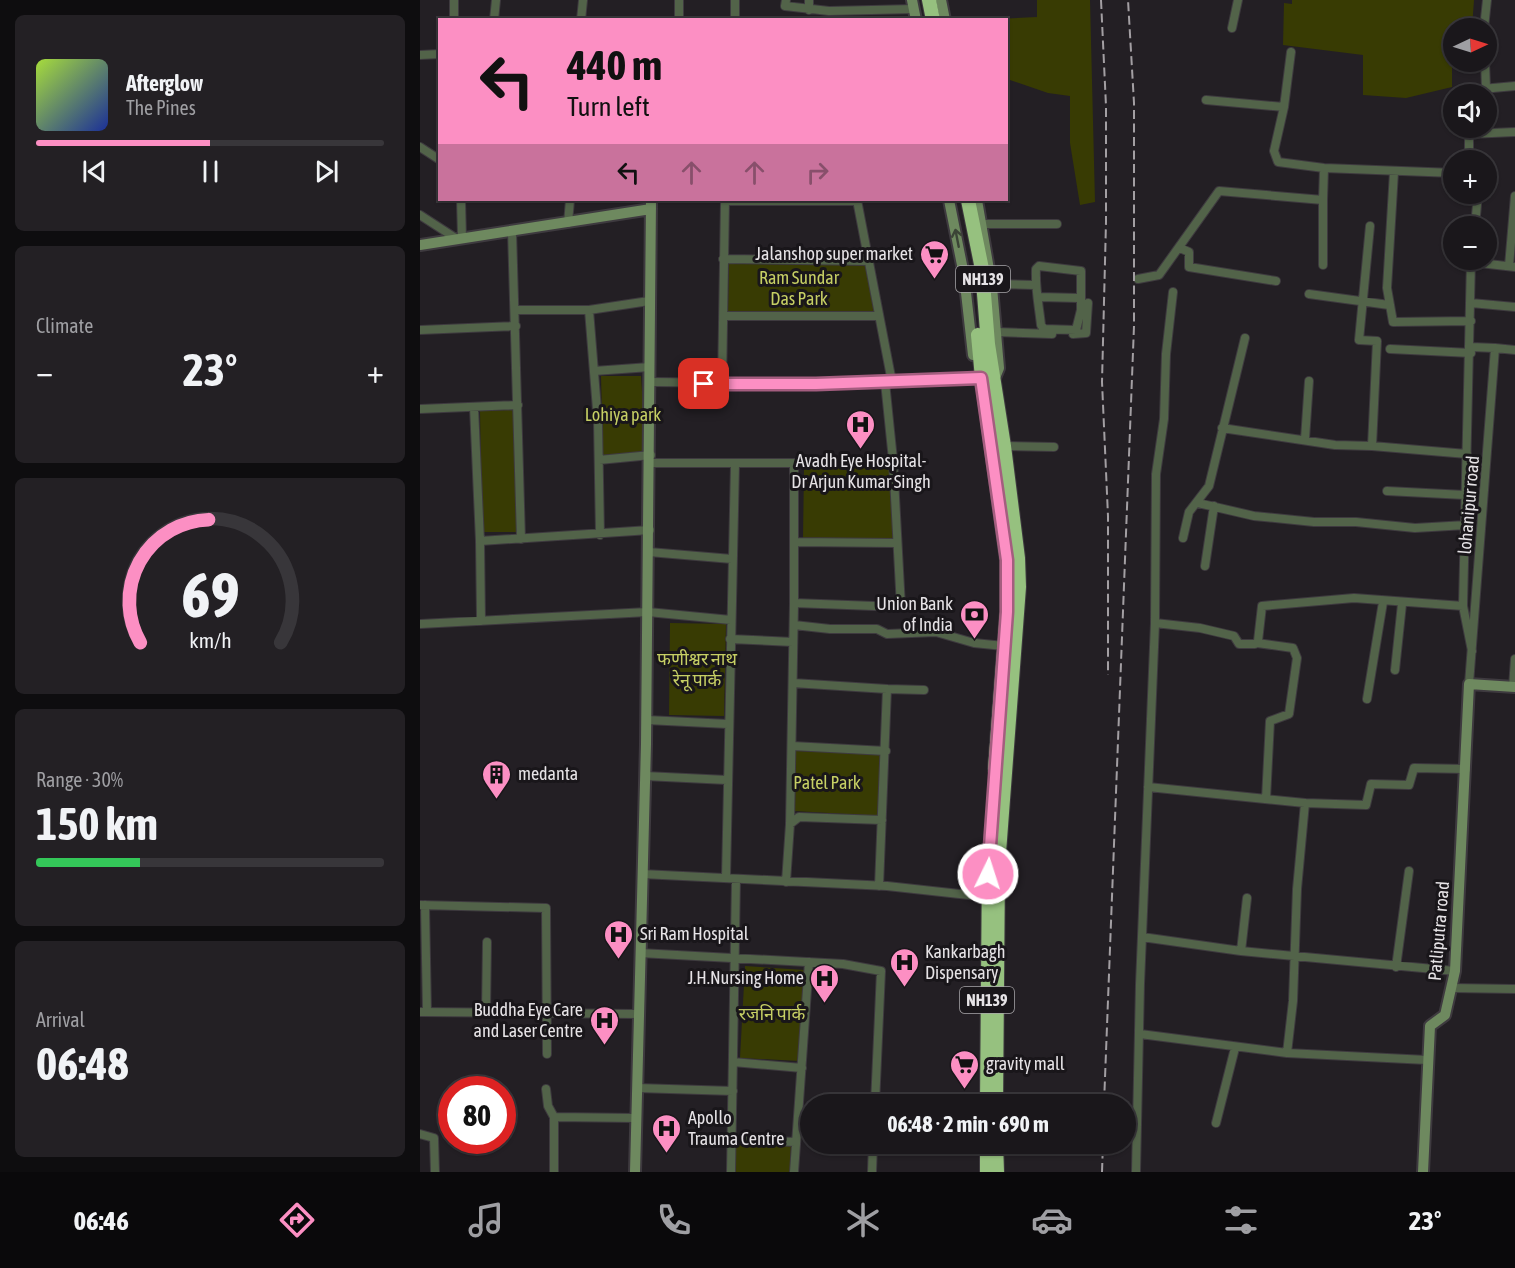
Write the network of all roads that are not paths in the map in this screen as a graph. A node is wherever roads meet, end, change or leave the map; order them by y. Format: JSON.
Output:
{"nodes":[{"id":1,"x":454,"y":0,"type":"edge"},
{"id":2,"x":496,"y":0,"type":"edge"},
{"id":3,"x":583,"y":0,"type":"edge"},
{"id":4,"x":680,"y":0,"type":"edge"},
{"id":5,"x":735,"y":0,"type":"edge"},
{"id":6,"x":786,"y":0,"type":"edge"},
{"id":7,"x":809,"y":0,"type":"edge"},
{"id":8,"x":929,"y":0,"type":"edge"},
{"id":9,"x":941,"y":0,"type":"edge"},
{"id":10,"x":1238,"y":0,"type":"edge"},
{"id":11,"x":1487,"y":0,"type":"edge"},
{"id":12,"x":809,"y":10,"type":"junction"},
{"id":13,"x":917,"y":10,"type":"edge"},
{"id":14,"x":454,"y":18,"type":"edge"},
{"id":15,"x":494,"y":18,"type":"edge"},
{"id":16,"x":582,"y":18,"type":"edge"},
{"id":17,"x":679,"y":18,"type":"edge"},
{"id":18,"x":735,"y":18,"type":"edge"},
{"id":19,"x":933,"y":18,"type":"edge"},
{"id":20,"x":945,"y":18,"type":"edge"},
{"id":21,"x":1485,"y":18,"type":"edge"},
{"id":22,"x":1232,"y":28,"type":"dead end"},
{"id":23,"x":1291,"y":52,"type":"dead end"},
{"id":24,"x":438,"y":54,"type":"edge"},
{"id":25,"x":420,"y":55,"type":"edge"},
{"id":26,"x":1515,"y":86,"type":"edge"},
{"id":27,"x":1497,"y":87,"type":"edge"},
{"id":28,"x":1206,"y":100,"type":"dead end"},
{"id":29,"x":1284,"y":107,"type":"junction"},
{"id":30,"x":1497,"y":132,"type":"edge"},
{"id":31,"x":1515,"y":132,"type":"edge"},
{"id":32,"x":420,"y":147,"type":"edge"},
{"id":33,"x":438,"y":159,"type":"edge"},
{"id":34,"x":1324,"y":168,"type":"junction"},
{"id":35,"x":1394,"y":172,"type":"junction"},
{"id":36,"x":1443,"y":172,"type":"edge"},
{"id":37,"x":1515,"y":196,"type":"edge"},
{"id":38,"x":1323,"y":200,"type":"junction"},
{"id":39,"x":461,"y":201,"type":"edge"},
{"id":40,"x":570,"y":201,"type":"edge"},
{"id":41,"x":725,"y":201,"type":"edge"},
{"id":42,"x":857,"y":201,"type":"edge"},
{"id":43,"x":949,"y":201,"type":"edge"},
{"id":44,"x":959,"y":201,"type":"edge"},
{"id":45,"x":968,"y":201,"type":"edge"},
{"id":46,"x":977,"y":201,"type":"edge"},
{"id":47,"x":651,"y":205,"type":"edge"},
{"id":48,"x":420,"y":215,"type":"edge"},
{"id":49,"x":568,"y":223,"type":"junction"},
{"id":50,"x":981,"y":224,"type":"junction"},
{"id":51,"x":1057,"y":224,"type":"dead end"},
{"id":52,"x":1370,"y":226,"type":"dead end"},
{"id":53,"x":512,"y":231,"type":"junction"},
{"id":54,"x":460,"y":239,"type":"junction"},
{"id":55,"x":420,"y":245,"type":"edge"},
{"id":56,"x":1180,"y":248,"type":"junction"},
{"id":57,"x":723,"y":259,"type":"junction"},
{"id":58,"x":869,"y":261,"type":"junction"},
{"id":59,"x":1323,"y":265,"type":"dead end"},
{"id":60,"x":1497,"y":265,"type":"edge"},
{"id":61,"x":1512,"y":267,"type":"edge"},
{"id":62,"x":1471,"y":270,"type":"edge"},
{"id":63,"x":1138,"y":279,"type":"dead end"},
{"id":64,"x":1276,"y":281,"type":"dead end"},
{"id":65,"x":992,"y":284,"type":"junction"},
{"id":66,"x":1035,"y":285,"type":"junction"},
{"id":67,"x":1173,"y":292,"type":"dead end"},
{"id":68,"x":1309,"y":294,"type":"dead end"},
{"id":69,"x":1039,"y":297,"type":"junction"},
{"id":70,"x":1079,"y":298,"type":"junction"},
{"id":71,"x":649,"y":301,"type":"junction"},
{"id":72,"x":1088,"y":303,"type":"dead end"},
{"id":73,"x":1365,"y":303,"type":"junction"},
{"id":74,"x":1471,"y":303,"type":"junction"},
{"id":75,"x":1389,"y":304,"type":"junction"},
{"id":76,"x":1515,"y":308,"type":"edge"},
{"id":77,"x":516,"y":310,"type":"junction"},
{"id":78,"x":589,"y":310,"type":"junction"},
{"id":79,"x":723,"y":316,"type":"junction"},
{"id":80,"x":879,"y":316,"type":"junction"},
{"id":81,"x":1471,"y":321,"type":"junction"},
{"id":82,"x":516,"y":326,"type":"junction"},
{"id":83,"x":420,"y":330,"type":"edge"},
{"id":84,"x":996,"y":332,"type":"junction"},
{"id":85,"x":1245,"y":338,"type":"dead end"},
{"id":86,"x":1495,"y":348,"type":"junction"},
{"id":87,"x":1390,"y":349,"type":"dead end"},
{"id":88,"x":1471,"y":350,"type":"junction"},
{"id":89,"x":1515,"y":350,"type":"edge"},
{"id":90,"x":985,"y":359,"type":"junction"},
{"id":91,"x":650,"y":367,"type":"junction"},
{"id":92,"x":594,"y":371,"type":"junction"},
{"id":93,"x":988,"y":379,"type":"junction"},
{"id":94,"x":1309,"y":381,"type":"dead end"},
{"id":95,"x":650,"y":382,"type":"junction"},
{"id":96,"x":888,"y":382,"type":"junction"},
{"id":97,"x":723,"y":385,"type":"junction"},
{"id":98,"x":518,"y":405,"type":"junction"},
{"id":99,"x":474,"y":407,"type":"junction"},
{"id":100,"x":420,"y":409,"type":"edge"},
{"id":101,"x":1222,"y":428,"type":"junction"},
{"id":102,"x":1305,"y":439,"type":"junction"},
{"id":103,"x":1004,"y":446,"type":"junction"},
{"id":104,"x":1372,"y":446,"type":"junction"},
{"id":105,"x":1054,"y":447,"type":"dead end"},
{"id":106,"x":1467,"y":454,"type":"junction"},
{"id":107,"x":651,"y":459,"type":"junction"},
{"id":108,"x":599,"y":460,"type":"junction"},
{"id":109,"x":893,"y":460,"type":"junction"},
{"id":110,"x":794,"y":463,"type":"junction"},
{"id":111,"x":735,"y":464,"type":"junction"},
{"id":112,"x":1387,"y":491,"type":"dead end"},
{"id":113,"x":1465,"y":495,"type":"junction"},
{"id":114,"x":1198,"y":503,"type":"junction"},
{"id":115,"x":1214,"y":506,"type":"junction"},
{"id":116,"x":1466,"y":525,"type":"junction"},
{"id":117,"x":650,"y":530,"type":"junction"},
{"id":118,"x":600,"y":535,"type":"junction"},
{"id":119,"x":1183,"y":538,"type":"dead end"},
{"id":120,"x":521,"y":539,"type":"junction"},
{"id":121,"x":480,"y":541,"type":"junction"},
{"id":122,"x":794,"y":542,"type":"junction"},
{"id":123,"x":897,"y":543,"type":"junction"},
{"id":124,"x":649,"y":552,"type":"junction"},
{"id":125,"x":732,"y":559,"type":"junction"},
{"id":126,"x":1205,"y":566,"type":"dead end"},
{"id":127,"x":1383,"y":602,"type":"junction"},
{"id":128,"x":794,"y":603,"type":"junction"},
{"id":129,"x":1402,"y":604,"type":"junction"},
{"id":130,"x":1463,"y":606,"type":"junction"},
{"id":131,"x":648,"y":612,"type":"junction"},
{"id":132,"x":731,"y":620,"type":"junction"},
{"id":133,"x":481,"y":621,"type":"junction"},
{"id":134,"x":1155,"y":623,"type":"junction"},
{"id":135,"x":420,"y":624,"type":"edge"},
{"id":136,"x":794,"y":625,"type":"junction"},
{"id":137,"x":730,"y":639,"type":"junction"},
{"id":138,"x":794,"y":642,"type":"junction"},
{"id":139,"x":1257,"y":643,"type":"junction"},
{"id":140,"x":1004,"y":646,"type":"junction"},
{"id":141,"x":1472,"y":651,"type":"junction"},
{"id":142,"x":1515,"y":658,"type":"edge"},
{"id":143,"x":1395,"y":670,"type":"dead end"},
{"id":144,"x":793,"y":683,"type":"junction"},
{"id":145,"x":1469,"y":684,"type":"junction"},
{"id":146,"x":1514,"y":687,"type":"edge"},
{"id":147,"x":887,"y":689,"type":"junction"},
{"id":148,"x":924,"y":690,"type":"dead end"},
{"id":149,"x":1367,"y":699,"type":"dead end"},
{"id":150,"x":647,"y":720,"type":"junction"},
{"id":151,"x":728,"y":724,"type":"junction"},
{"id":152,"x":792,"y":746,"type":"junction"},
{"id":153,"x":886,"y":751,"type":"junction"},
{"id":154,"x":1466,"y":769,"type":"junction"},
{"id":155,"x":645,"y":776,"type":"junction"},
{"id":156,"x":727,"y":780,"type":"junction"},
{"id":157,"x":1148,"y":787,"type":"junction"},
{"id":158,"x":1266,"y":799,"type":"junction"},
{"id":159,"x":1305,"y":803,"type":"junction"},
{"id":160,"x":882,"y":820,"type":"junction"},
{"id":161,"x":790,"y":824,"type":"junction"},
{"id":162,"x":1409,"y":871,"type":"dead end"},
{"id":163,"x":642,"y":874,"type":"junction"},
{"id":164,"x":726,"y":878,"type":"junction"},
{"id":165,"x":736,"y":879,"type":"junction"},
{"id":166,"x":786,"y":882,"type":"junction"},
{"id":167,"x":879,"y":886,"type":"junction"},
{"id":168,"x":987,"y":897,"type":"junction"},
{"id":169,"x":1247,"y":898,"type":"dead end"},
{"id":170,"x":422,"y":905,"type":"edge"},
{"id":171,"x":1142,"y":937,"type":"junction"},
{"id":172,"x":487,"y":942,"type":"dead end"},
{"id":173,"x":1241,"y":951,"type":"junction"},
{"id":174,"x":640,"y":953,"type":"junction"},
{"id":175,"x":1294,"y":954,"type":"junction"},
{"id":176,"x":736,"y":958,"type":"junction"},
{"id":177,"x":809,"y":962,"type":"junction"},
{"id":178,"x":1396,"y":967,"type":"junction"},
{"id":179,"x":1455,"y":971,"type":"junction"},
{"id":180,"x":1451,"y":988,"type":"junction"},
{"id":181,"x":1515,"y":989,"type":"edge"},
{"id":182,"x":423,"y":1012,"type":"edge"},
{"id":183,"x":486,"y":1012,"type":"junction"},
{"id":184,"x":548,"y":1013,"type":"junction"},
{"id":185,"x":638,"y":1014,"type":"junction"},
{"id":186,"x":1140,"y":1034,"type":"junction"},
{"id":187,"x":1235,"y":1048,"type":"junction"},
{"id":188,"x":1287,"y":1053,"type":"junction"},
{"id":189,"x":547,"y":1054,"type":"dead end"},
{"id":190,"x":1427,"y":1060,"type":"junction"},
{"id":191,"x":734,"y":1062,"type":"junction"},
{"id":192,"x":802,"y":1068,"type":"junction"},
{"id":193,"x":637,"y":1088,"type":"junction"},
{"id":194,"x":546,"y":1089,"type":"dead end"},
{"id":195,"x":733,"y":1091,"type":"junction"},
{"id":196,"x":875,"y":1094,"type":"edge"},
{"id":197,"x":987,"y":1094,"type":"edge"},
{"id":198,"x":996,"y":1094,"type":"edge"},
{"id":199,"x":554,"y":1117,"type":"junction"},
{"id":200,"x":636,"y":1118,"type":"junction"},
{"id":201,"x":1216,"y":1123,"type":"dead end"},
{"id":202,"x":420,"y":1134,"type":"edge"},
{"id":203,"x":732,"y":1139,"type":"junction"},
{"id":204,"x":795,"y":1142,"type":"junction"},
{"id":205,"x":873,"y":1154,"type":"edge"},
{"id":206,"x":987,"y":1154,"type":"edge"},
{"id":207,"x":996,"y":1154,"type":"edge"},
{"id":208,"x":435,"y":1172,"type":"edge"},
{"id":209,"x":554,"y":1172,"type":"edge"},
{"id":210,"x":635,"y":1172,"type":"edge"},
{"id":211,"x":731,"y":1172,"type":"edge"},
{"id":212,"x":794,"y":1172,"type":"edge"},
{"id":213,"x":872,"y":1172,"type":"edge"},
{"id":214,"x":987,"y":1172,"type":"edge"},
{"id":215,"x":997,"y":1172,"type":"edge"},
{"id":216,"x":1136,"y":1172,"type":"edge"},
{"id":217,"x":1423,"y":1172,"type":"edge"}],
"edges":[{"from":1,"to":14,"type":"street"},
{"from":2,"to":15,"type":"street"},
{"from":3,"to":16,"type":"street"},
{"from":4,"to":17,"type":"street"},
{"from":5,"to":18,"type":"street"},
{"from":6,"to":12,"type":"street"},
{"from":7,"to":12,"type":"street"},
{"from":8,"to":19,"type":"highway"},
{"from":9,"to":20,"type":"street"},
{"from":10,"to":22,"type":"street"},
{"from":11,"to":21,"type":"street"},
{"from":12,"to":13,"type":"street"},
{"from":23,"to":29,"type":"street"},
{"from":24,"to":25,"type":"street"},
{"from":26,"to":27,"type":"street"},
{"from":28,"to":29,"type":"street"},
{"from":29,"to":34,"type":"street"},
{"from":30,"to":31,"type":"street"},
{"from":32,"to":33,"type":"street"},
{"from":34,"to":35,"type":"street"},
{"from":34,"to":38,"type":"street"},
{"from":35,"to":36,"type":"street"},
{"from":35,"to":75,"type":"street"},
{"from":37,"to":61,"type":"street"},
{"from":38,"to":56,"type":"street"},
{"from":38,"to":59,"type":"street"},
{"from":39,"to":54,"type":"street"},
{"from":40,"to":49,"type":"street"},
{"from":41,"to":57,"type":"street"},
{"from":42,"to":58,"type":"street"},
{"from":93,"to":43,"type":"street","one_way":true},
{"from":44,"to":90,"type":"highway","number":"NH139"},
{"from":45,"to":90,"type":"highway","number":"NH139"},
{"from":46,"to":50,"type":"street"},
{"from":47,"to":49,"type":"street"},
{"from":47,"to":71,"type":"street"},
{"from":48,"to":54,"type":"street"},
{"from":49,"to":53,"type":"street"},
{"from":50,"to":51,"type":"street"},
{"from":50,"to":65,"type":"street"},
{"from":52,"to":73,"type":"street"},
{"from":53,"to":54,"type":"street"},
{"from":53,"to":77,"type":"street"},
{"from":54,"to":55,"type":"street"},
{"from":56,"to":63,"type":"street"},
{"from":56,"to":64,"type":"street"},
{"from":57,"to":58,"type":"street"},
{"from":57,"to":79,"type":"street"},
{"from":58,"to":80,"type":"street"},
{"from":60,"to":61,"type":"street"},
{"from":62,"to":74,"type":"street"},
{"from":65,"to":66,"type":"street"},
{"from":65,"to":84,"type":"street"},
{"from":66,"to":69,"type":"street"},
{"from":66,"to":70,"type":"street"},
{"from":67,"to":134,"type":"street"},
{"from":68,"to":73,"type":"street"},
{"from":69,"to":70,"type":"street"},
{"from":69,"to":70,"type":"street"},
{"from":71,"to":78,"type":"street"},
{"from":71,"to":91,"type":"street"},
{"from":72,"to":84,"type":"street"},
{"from":73,"to":75,"type":"street"},
{"from":73,"to":104,"type":"street"},
{"from":74,"to":76,"type":"street"},
{"from":74,"to":81,"type":"street"},
{"from":75,"to":81,"type":"street"},
{"from":77,"to":78,"type":"street"},
{"from":77,"to":82,"type":"street"},
{"from":78,"to":92,"type":"street"},
{"from":79,"to":80,"type":"street"},
{"from":79,"to":97,"type":"street"},
{"from":80,"to":96,"type":"street"},
{"from":81,"to":88,"type":"street"},
{"from":82,"to":83,"type":"street"},
{"from":82,"to":98,"type":"street"},
{"from":84,"to":93,"type":"street"},
{"from":85,"to":101,"type":"street"},
{"from":86,"to":88,"type":"street"},
{"from":86,"to":89,"type":"street"},
{"from":86,"to":141,"type":"street","name":"lohanipur road"},
{"from":87,"to":88,"type":"street"},
{"from":88,"to":106,"type":"street"},
{"from":90,"to":93,"type":"highway","number":"NH139"},
{"from":91,"to":92,"type":"street"},
{"from":91,"to":95,"type":"street"},
{"from":92,"to":108,"type":"street"},
{"from":93,"to":96,"type":"street"},
{"from":93,"to":103,"type":"highway","number":"NH139"},
{"from":93,"to":140,"type":"highway","number":"NH139"},
{"from":94,"to":102,"type":"street"},
{"from":95,"to":97,"type":"street"},
{"from":95,"to":107,"type":"street"},
{"from":96,"to":97,"type":"street"},
{"from":96,"to":109,"type":"street"},
{"from":98,"to":99,"type":"street"},
{"from":98,"to":120,"type":"street"},
{"from":99,"to":100,"type":"street"},
{"from":99,"to":121,"type":"street"},
{"from":101,"to":102,"type":"street"},
{"from":101,"to":114,"type":"street"},
{"from":102,"to":104,"type":"street"},
{"from":103,"to":105,"type":"street"},
{"from":103,"to":198,"type":"highway","number":"NH139"},
{"from":104,"to":106,"type":"street"},
{"from":106,"to":113,"type":"street"},
{"from":107,"to":108,"type":"street"},
{"from":107,"to":111,"type":"street"},
{"from":107,"to":117,"type":"street"},
{"from":108,"to":118,"type":"street"},
{"from":109,"to":110,"type":"street"},
{"from":109,"to":123,"type":"street"},
{"from":110,"to":111,"type":"street"},
{"from":110,"to":122,"type":"street"},
{"from":111,"to":125,"type":"street"},
{"from":112,"to":113,"type":"street"},
{"from":113,"to":116,"type":"street"},
{"from":114,"to":115,"type":"street"},
{"from":114,"to":119,"type":"street"},
{"from":115,"to":116,"type":"street"},
{"from":115,"to":126,"type":"street"},
{"from":116,"to":130,"type":"street"},
{"from":117,"to":118,"type":"street"},
{"from":117,"to":124,"type":"street"},
{"from":118,"to":120,"type":"street"},
{"from":120,"to":121,"type":"street"},
{"from":121,"to":133,"type":"street"},
{"from":122,"to":123,"type":"street"},
{"from":122,"to":128,"type":"street"},
{"from":123,"to":128,"type":"street"},
{"from":124,"to":125,"type":"street"},
{"from":124,"to":131,"type":"street"},
{"from":125,"to":132,"type":"street"},
{"from":127,"to":129,"type":"street"},
{"from":127,"to":139,"type":"street"},
{"from":127,"to":149,"type":"street"},
{"from":128,"to":136,"type":"street"},
{"from":129,"to":130,"type":"street"},
{"from":129,"to":143,"type":"street"},
{"from":130,"to":141,"type":"street"},
{"from":131,"to":132,"type":"street"},
{"from":131,"to":133,"type":"street"},
{"from":131,"to":150,"type":"street"},
{"from":132,"to":137,"type":"street"},
{"from":133,"to":135,"type":"street"},
{"from":134,"to":139,"type":"street"},
{"from":134,"to":157,"type":"street"},
{"from":136,"to":138,"type":"street"},
{"from":136,"to":140,"type":"street"},
{"from":137,"to":138,"type":"street"},
{"from":137,"to":151,"type":"street"},
{"from":138,"to":144,"type":"street"},
{"from":139,"to":158,"type":"street"},
{"from":140,"to":168,"type":"highway","number":"NH139"},
{"from":141,"to":145,"type":"street","name":"lohanipur road"},
{"from":142,"to":146,"type":"street"},
{"from":144,"to":147,"type":"street"},
{"from":144,"to":152,"type":"street"},
{"from":145,"to":146,"type":"street"},
{"from":145,"to":154,"type":"street","name":"Patliputra road"},
{"from":147,"to":148,"type":"street"},
{"from":147,"to":153,"type":"street"},
{"from":150,"to":151,"type":"street"},
{"from":150,"to":155,"type":"street"},
{"from":151,"to":156,"type":"street"},
{"from":152,"to":153,"type":"street"},
{"from":152,"to":161,"type":"street"},
{"from":153,"to":160,"type":"street"},
{"from":154,"to":159,"type":"street"},
{"from":154,"to":179,"type":"street","name":"Patliputra road"},
{"from":155,"to":156,"type":"street"},
{"from":155,"to":163,"type":"street"},
{"from":156,"to":164,"type":"street"},
{"from":157,"to":158,"type":"street"},
{"from":157,"to":171,"type":"street"},
{"from":158,"to":159,"type":"street"},
{"from":159,"to":175,"type":"street"},
{"from":160,"to":161,"type":"street"},
{"from":160,"to":167,"type":"street"},
{"from":161,"to":166,"type":"street"},
{"from":162,"to":178,"type":"street"},
{"from":163,"to":164,"type":"street"},
{"from":163,"to":174,"type":"street"},
{"from":164,"to":165,"type":"street"},
{"from":165,"to":166,"type":"street"},
{"from":165,"to":176,"type":"street"},
{"from":166,"to":167,"type":"street"},
{"from":167,"to":168,"type":"street"},
{"from":168,"to":197,"type":"highway","number":"NH139"},
{"from":169,"to":173,"type":"street"},
{"from":170,"to":182,"type":"street"},
{"from":170,"to":184,"type":"street"},
{"from":171,"to":173,"type":"street"},
{"from":171,"to":186,"type":"street"},
{"from":172,"to":183,"type":"street"},
{"from":173,"to":175,"type":"street"},
{"from":174,"to":176,"type":"street"},
{"from":174,"to":185,"type":"street"},
{"from":175,"to":178,"type":"street"},
{"from":175,"to":188,"type":"street"},
{"from":176,"to":177,"type":"street"},
{"from":176,"to":191,"type":"street"},
{"from":177,"to":192,"type":"street"},
{"from":177,"to":196,"type":"street"},
{"from":178,"to":179,"type":"street"},
{"from":179,"to":180,"type":"street","name":"Patliputra road"},
{"from":180,"to":181,"type":"street"},
{"from":180,"to":190,"type":"street","name":"Patliputra road"},
{"from":182,"to":183,"type":"street"},
{"from":183,"to":184,"type":"street"},
{"from":184,"to":185,"type":"street"},
{"from":184,"to":189,"type":"street"},
{"from":185,"to":193,"type":"street"},
{"from":186,"to":187,"type":"street"},
{"from":186,"to":216,"type":"street"},
{"from":187,"to":188,"type":"street"},
{"from":187,"to":201,"type":"street"},
{"from":188,"to":190,"type":"street"},
{"from":190,"to":217,"type":"street","name":"Patliputra road"},
{"from":191,"to":192,"type":"street"},
{"from":191,"to":195,"type":"street"},
{"from":192,"to":204,"type":"street"},
{"from":193,"to":195,"type":"street"},
{"from":193,"to":200,"type":"street"},
{"from":194,"to":199,"type":"street"},
{"from":195,"to":203,"type":"street"},
{"from":199,"to":200,"type":"street"},
{"from":199,"to":209,"type":"street"},
{"from":200,"to":210,"type":"street"},
{"from":202,"to":208,"type":"street"},
{"from":203,"to":204,"type":"street"},
{"from":203,"to":211,"type":"street"},
{"from":204,"to":212,"type":"street"},
{"from":205,"to":213,"type":"street"},
{"from":206,"to":214,"type":"highway"},
{"from":207,"to":215,"type":"highway"}]}
